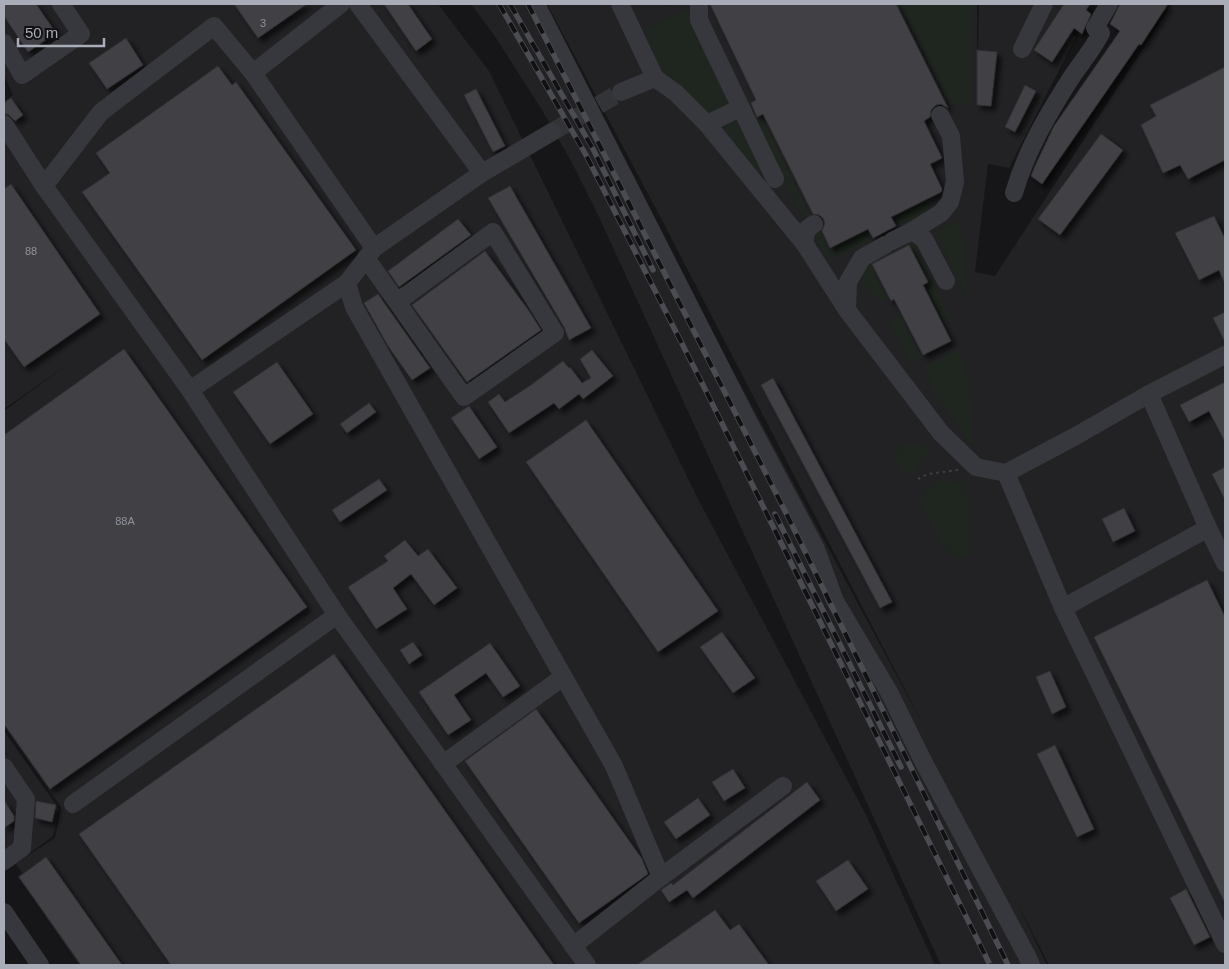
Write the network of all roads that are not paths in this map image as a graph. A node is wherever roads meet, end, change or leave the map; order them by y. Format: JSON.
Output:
{"nodes":[{"id":1,"x":61,"y":4,"type":"edge"},
{"id":2,"x":341,"y":4,"type":"edge"},
{"id":3,"x":358,"y":4,"type":"edge"},
{"id":4,"x":536,"y":4,"type":"edge"},
{"id":5,"x":620,"y":4,"type":"edge"},
{"id":6,"x":699,"y":4,"type":"edge"},
{"id":7,"x":1044,"y":4,"type":"edge"},
{"id":8,"x":1109,"y":4,"type":"edge"},
{"id":9,"x":4,"y":43,"type":"edge"},
{"id":10,"x":1022,"y":49,"type":"dead end"},
{"id":11,"x":252,"y":73,"type":"junction"},
{"id":12,"x":655,"y":78,"type":"junction"},
{"id":13,"x":621,"y":92,"type":"tunnel mouth"},
{"id":14,"x":740,"y":108,"type":"junction"},
{"id":15,"x":940,"y":115,"type":"dead end"},
{"id":16,"x":4,"y":124,"type":"edge"},
{"id":17,"x":706,"y":124,"type":"junction"},
{"id":18,"x":552,"y":132,"type":"tunnel mouth"},
{"id":19,"x":482,"y":173,"type":"junction"},
{"id":20,"x":775,"y":179,"type":"dead end"},
{"id":21,"x":44,"y":186,"type":"junction"},
{"id":22,"x":1014,"y":193,"type":"dead end"},
{"id":23,"x":814,"y":224,"type":"dead end"},
{"id":24,"x":912,"y":231,"type":"junction"},
{"id":25,"x":804,"y":243,"type":"junction"},
{"id":26,"x":370,"y":253,"type":"junction"},
{"id":27,"x":946,"y":282,"type":"dead end"},
{"id":28,"x":347,"y":283,"type":"junction"},
{"id":29,"x":397,"y":302,"type":"junction"},
{"id":30,"x":847,"y":310,"type":"junction"},
{"id":31,"x":1225,"y":355,"type":"edge"},
{"id":32,"x":190,"y":390,"type":"junction"},
{"id":33,"x":1148,"y":394,"type":"junction"},
{"id":34,"x":1006,"y":473,"type":"junction"},
{"id":35,"x":1208,"y":528,"type":"junction"},
{"id":36,"x":1225,"y":563,"type":"edge"},
{"id":37,"x":1063,"y":608,"type":"junction"},
{"id":38,"x":337,"y":615,"type":"junction"},
{"id":39,"x":563,"y":677,"type":"junction"},
{"id":40,"x":443,"y":764,"type":"junction"},
{"id":41,"x":4,"y":767,"type":"edge"},
{"id":42,"x":783,"y":786,"type":"dead end"},
{"id":43,"x":73,"y":804,"type":"dead end"},
{"id":44,"x":4,"y":862,"type":"edge"},
{"id":45,"x":660,"y":877,"type":"junction"},
{"id":46,"x":4,"y":912,"type":"edge"},
{"id":47,"x":1225,"y":944,"type":"edge"},
{"id":48,"x":573,"y":946,"type":"junction"},
{"id":49,"x":40,"y":965,"type":"edge"},
{"id":50,"x":587,"y":965,"type":"edge"},
{"id":51,"x":1031,"y":965,"type":"edge"}],
"edges":[{"from":1,"to":9,"type":"lane"},
{"from":2,"to":11,"type":"lane"},
{"from":3,"to":19,"type":"lane"},
{"from":4,"to":51,"type":"lane"},
{"from":5,"to":12,"type":"lane"},
{"from":6,"to":14,"type":"lane"},
{"from":7,"to":10,"type":"lane"},
{"from":8,"to":22,"type":"lane"},
{"from":11,"to":21,"type":"lane"},
{"from":11,"to":26,"type":"lane"},
{"from":12,"to":13,"type":"lane"},
{"from":12,"to":17,"type":"lane"},
{"from":14,"to":17,"type":"lane"},
{"from":14,"to":20,"type":"lane"},
{"from":15,"to":24,"type":"lane"},
{"from":16,"to":21,"type":"lane"},
{"from":17,"to":25,"type":"lane"},
{"from":18,"to":19,"type":"lane"},
{"from":19,"to":26,"type":"lane"},
{"from":21,"to":32,"type":"lane"},
{"from":23,"to":25,"type":"lane"},
{"from":24,"to":27,"type":"lane"},
{"from":24,"to":30,"type":"lane"},
{"from":25,"to":30,"type":"lane"},
{"from":26,"to":28,"type":"lane"},
{"from":26,"to":29,"type":"lane"},
{"from":28,"to":32,"type":"lane"},
{"from":28,"to":39,"type":"lane"},
{"from":29,"to":29,"type":"lane"},
{"from":30,"to":34,"type":"lane"},
{"from":31,"to":33,"type":"lane"},
{"from":32,"to":38,"type":"lane"},
{"from":33,"to":34,"type":"lane"},
{"from":33,"to":35,"type":"lane"},
{"from":34,"to":37,"type":"lane"},
{"from":35,"to":36,"type":"lane"},
{"from":35,"to":37,"type":"lane"},
{"from":37,"to":47,"type":"lane"},
{"from":38,"to":40,"type":"lane"},
{"from":38,"to":43,"type":"lane"},
{"from":39,"to":40,"type":"lane"},
{"from":39,"to":45,"type":"lane"},
{"from":40,"to":48,"type":"lane"},
{"from":41,"to":44,"type":"lane"},
{"from":42,"to":45,"type":"lane"},
{"from":45,"to":48,"type":"lane"},
{"from":46,"to":49,"type":"lane"},
{"from":48,"to":50,"type":"lane"}]}
